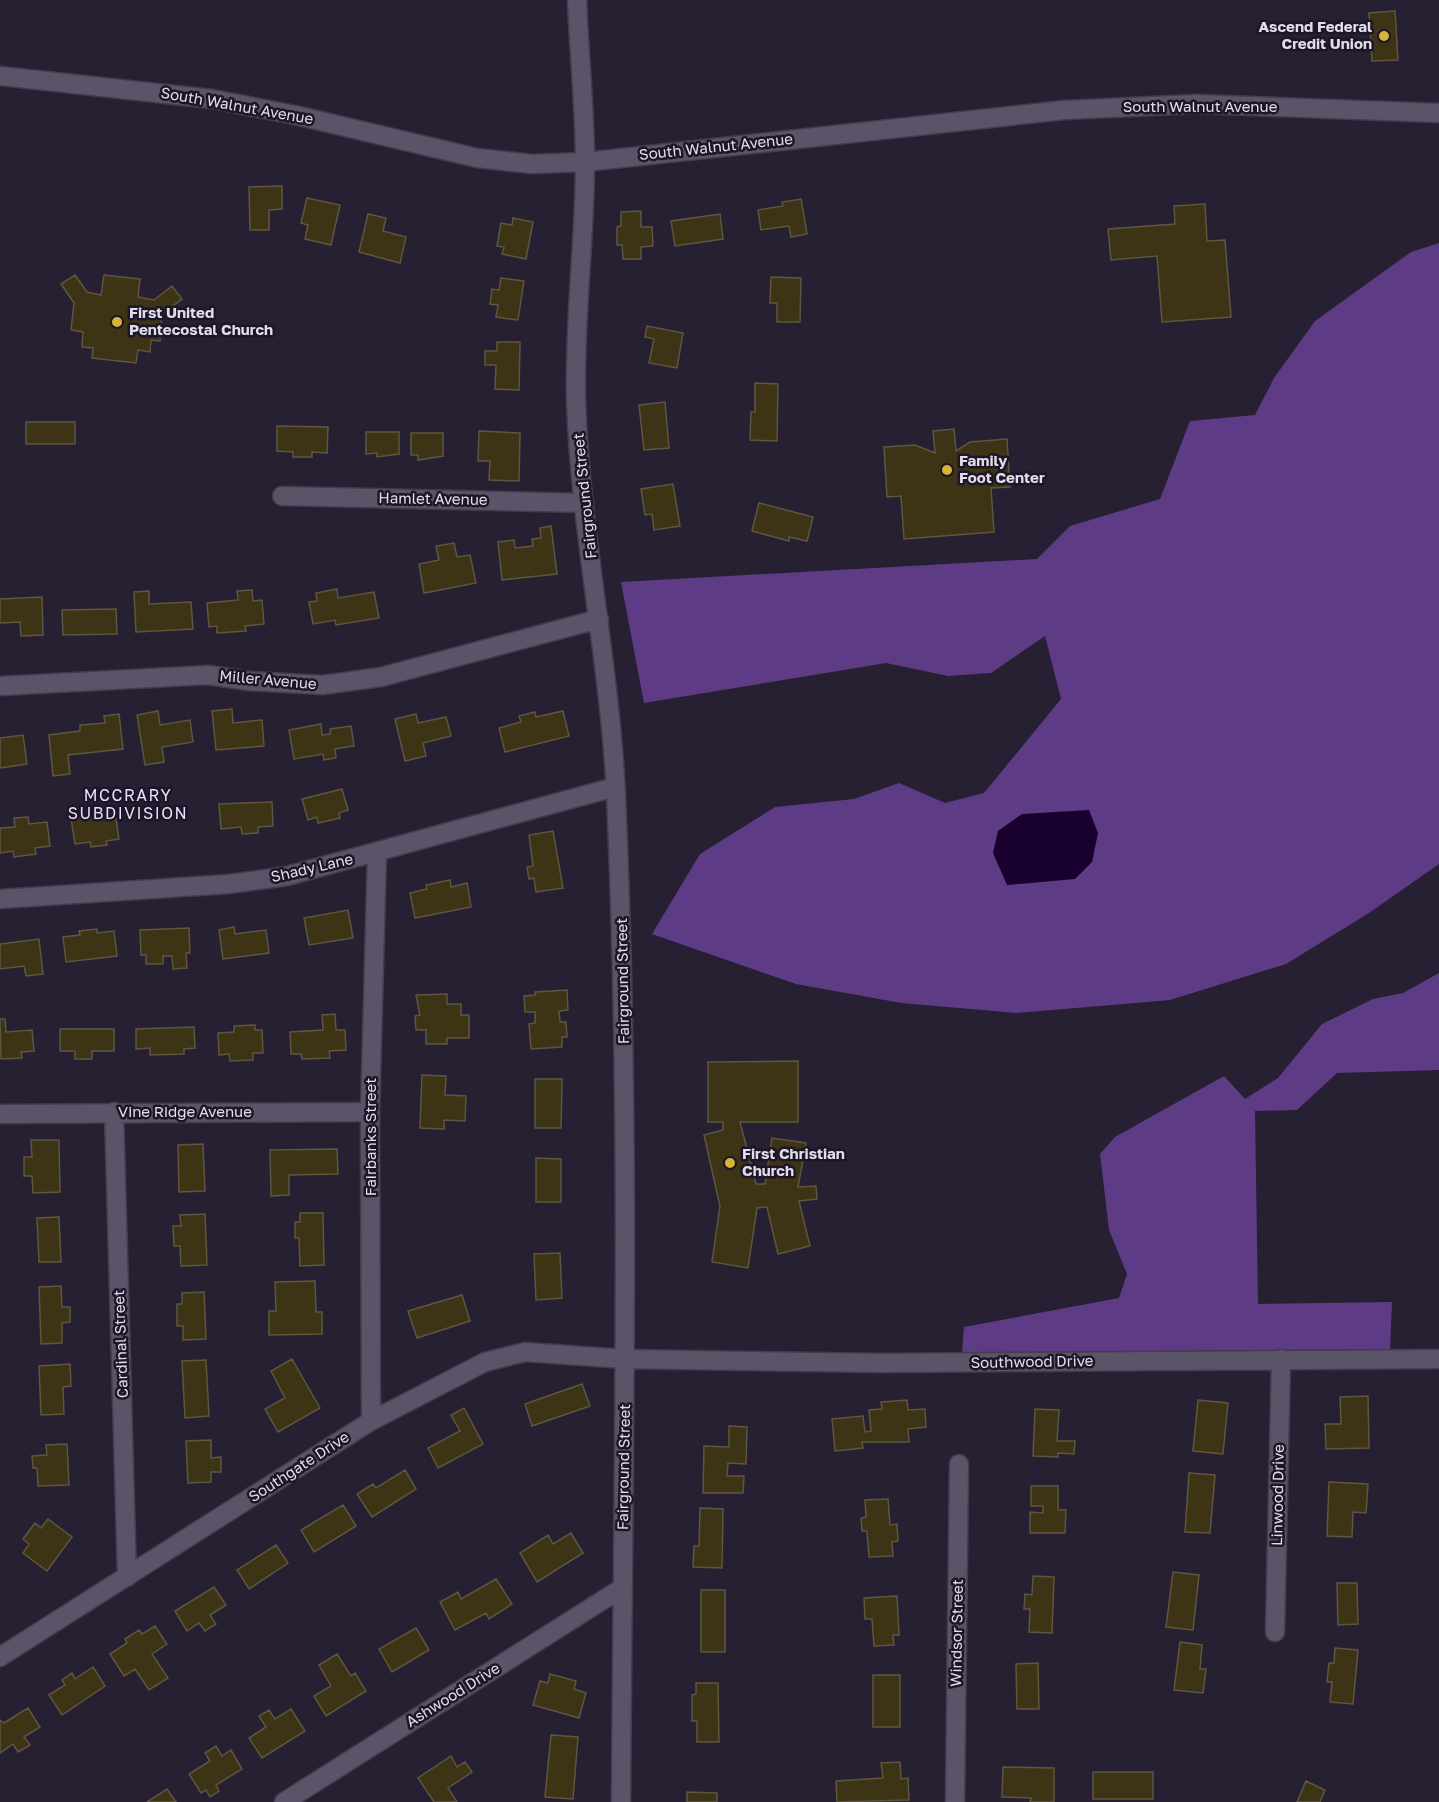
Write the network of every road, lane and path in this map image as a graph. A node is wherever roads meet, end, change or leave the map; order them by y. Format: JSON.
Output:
{"nodes":[{"id":1,"x":577,"y":0,"type":"edge"},
{"id":2,"x":0,"y":76,"type":"edge"},
{"id":3,"x":1439,"y":113,"type":"edge"},
{"id":4,"x":585,"y":162,"type":"junction"},
{"id":5,"x":282,"y":496,"type":"dead end"},
{"id":6,"x":584,"y":502,"type":"junction"},
{"id":7,"x":599,"y":619,"type":"junction"},
{"id":8,"x":0,"y":686,"type":"edge"},
{"id":9,"x":615,"y":787,"type":"junction"},
{"id":10,"x":377,"y":854,"type":"junction"},
{"id":11,"x":0,"y":899,"type":"edge"},
{"id":12,"x":114,"y":1112,"type":"junction"},
{"id":13,"x":370,"y":1112,"type":"junction"},
{"id":14,"x":0,"y":1114,"type":"edge"},
{"id":15,"x":625,"y":1359,"type":"junction"},
{"id":16,"x":1281,"y":1359,"type":"junction"},
{"id":17,"x":1439,"y":1359,"type":"edge"},
{"id":18,"x":371,"y":1421,"type":"junction"},
{"id":19,"x":959,"y":1464,"type":"dead end"},
{"id":20,"x":127,"y":1576,"type":"junction"},
{"id":21,"x":622,"y":1588,"type":"junction"},
{"id":22,"x":1275,"y":1632,"type":"dead end"},
{"id":23,"x":0,"y":1657,"type":"edge"},
{"id":24,"x":284,"y":1802,"type":"edge"},
{"id":25,"x":621,"y":1802,"type":"edge"},
{"id":26,"x":955,"y":1802,"type":"edge"}],
"edges":[{"from":1,"to":4,"type":"street","name":"Fairground Street"},
{"from":2,"to":4,"type":"street","name":"South Walnut Avenue"},
{"from":3,"to":4,"type":"street","name":"South Walnut Avenue"},
{"from":4,"to":6,"type":"street","name":"Fairground Street"},
{"from":5,"to":6,"type":"street","name":"Hamlet Avenue"},
{"from":6,"to":7,"type":"street","name":"Fairground Street"},
{"from":7,"to":8,"type":"street","name":"Miller Avenue"},
{"from":7,"to":9,"type":"street","name":"Fairground Street"},
{"from":9,"to":10,"type":"street","name":"Shady Lane"},
{"from":9,"to":15,"type":"street","name":"Fairground Street"},
{"from":10,"to":11,"type":"street","name":"Shady Lane"},
{"from":10,"to":13,"type":"street","name":"Fairbanks Street"},
{"from":12,"to":13,"type":"street","name":"Vine Ridge Avenue"},
{"from":12,"to":14,"type":"street","name":"Vine Ridge Avenue"},
{"from":12,"to":20,"type":"street","name":"Cardinal Street"},
{"from":13,"to":18,"type":"street","name":"Fairbanks Street"},
{"from":15,"to":16,"type":"street","name":"Southwood Drive"},
{"from":15,"to":18,"type":"street","name":"Southgate Drive"},
{"from":15,"to":21,"type":"street","name":"Fairground Street"},
{"from":16,"to":17,"type":"street","name":"Southwood Drive"},
{"from":16,"to":22,"type":"street","name":"Linwood Drive"},
{"from":18,"to":20,"type":"street","name":"Southgate Drive"},
{"from":19,"to":26,"type":"street","name":"Windsor Street"},
{"from":20,"to":23,"type":"street","name":"Southgate Drive"},
{"from":21,"to":24,"type":"street","name":"Ashwood Drive"},
{"from":21,"to":25,"type":"street","name":"Fairground Street"}]}
